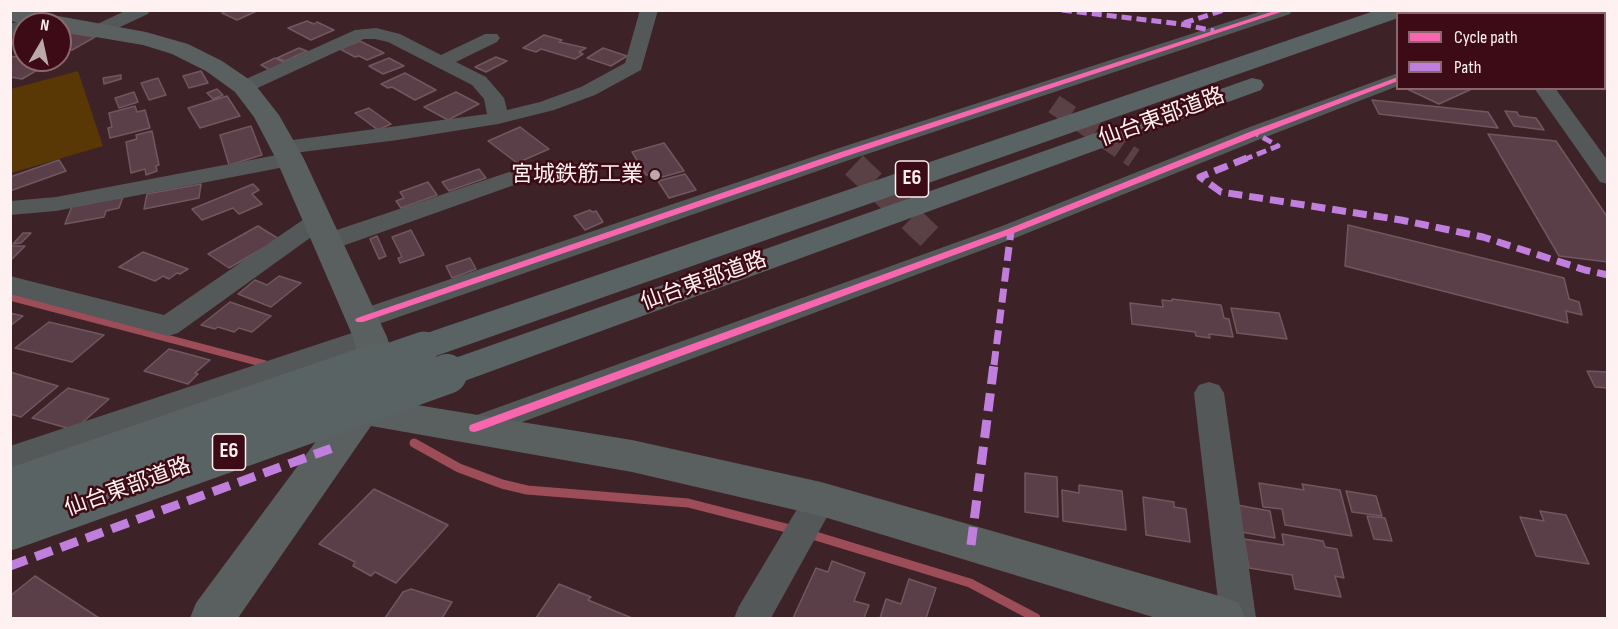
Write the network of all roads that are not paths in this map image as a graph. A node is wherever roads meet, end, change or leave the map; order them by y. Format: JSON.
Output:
{"nodes":[{"id":1,"x":142,"y":10,"type":"edge"},
{"id":2,"x":649,"y":10,"type":"edge"},
{"id":3,"x":1284,"y":10,"type":"edge"},
{"id":4,"x":1400,"y":10,"type":"edge"},
{"id":5,"x":72,"y":27,"type":"edge"},
{"id":6,"x":99,"y":30,"type":"junction"},
{"id":7,"x":1396,"y":34,"type":"edge"},
{"id":8,"x":491,"y":38,"type":"dead end"},
{"id":9,"x":442,"y":61,"type":"junction"},
{"id":10,"x":1396,"y":80,"type":"edge"},
{"id":11,"x":244,"y":87,"type":"junction"},
{"id":12,"x":1545,"y":90,"type":"edge"},
{"id":13,"x":1035,"y":91,"type":"junction"},
{"id":14,"x":1054,"y":104,"type":"tunnel mouth"},
{"id":15,"x":498,"y":118,"type":"junction"},
{"id":16,"x":287,"y":153,"type":"junction"},
{"id":17,"x":1134,"y":158,"type":"tunnel mouth"},
{"id":18,"x":1155,"y":173,"type":"junction"},
{"id":19,"x":1608,"y":177,"type":"edge"},
{"id":20,"x":509,"y":179,"type":"dead end"},
{"id":21,"x":10,"y":208,"type":"edge"},
{"id":22,"x":323,"y":231,"type":"junction"},
{"id":23,"x":10,"y":285,"type":"edge"},
{"id":24,"x":365,"y":328,"type":"junction"},
{"id":25,"x":435,"y":360,"type":"junction"},
{"id":26,"x":1209,"y":393,"type":"dead end"},
{"id":27,"x":362,"y":410,"type":"junction"},
{"id":28,"x":474,"y":428,"type":"junction"},
{"id":29,"x":10,"y":459,"type":"edge"},
{"id":30,"x":10,"y":489,"type":"edge"},
{"id":31,"x":807,"y":522,"type":"junction"},
{"id":32,"x":10,"y":530,"type":"edge"},
{"id":33,"x":212,"y":618,"type":"edge"},
{"id":34,"x":752,"y":618,"type":"edge"},
{"id":35,"x":1223,"y":618,"type":"edge"},
{"id":36,"x":1238,"y":618,"type":"edge"}],
"edges":[{"from":1,"to":6,"type":"street"},
{"from":2,"to":15,"type":"street"},
{"from":3,"to":13,"type":"street"},
{"from":4,"to":25,"type":"highway","name":"仙台東部道路","number":"E6"},
{"from":5,"to":6,"type":"street"},
{"from":6,"to":11,"type":"street"},
{"from":7,"to":25,"type":"highway","name":"仙台東部道路","number":"E6"},
{"from":8,"to":9,"type":"street"},
{"from":9,"to":11,"type":"street"},
{"from":9,"to":15,"type":"street"},
{"from":10,"to":18,"type":"street"},
{"from":11,"to":16,"type":"street"},
{"from":12,"to":19,"type":"street"},
{"from":13,"to":14,"type":"street"},
{"from":13,"to":24,"type":"street"},
{"from":15,"to":16,"type":"street"},
{"from":16,"to":21,"type":"street"},
{"from":16,"to":22,"type":"street"},
{"from":17,"to":18,"type":"street"},
{"from":18,"to":28,"type":"street"},
{"from":20,"to":22,"type":"street"},
{"from":22,"to":23,"type":"street"},
{"from":22,"to":24,"type":"street"},
{"from":24,"to":27,"type":"street"},
{"from":24,"to":29,"type":"street"},
{"from":25,"to":30,"type":"highway","name":"仙台東部道路","number":"E6","bridge":true},
{"from":25,"to":32,"type":"highway","name":"仙台東部道路","number":"E6","bridge":true},
{"from":26,"to":36,"type":"street"},
{"from":27,"to":28,"type":"street"},
{"from":27,"to":33,"type":"street"},
{"from":28,"to":31,"type":"street"},
{"from":31,"to":34,"type":"street"},
{"from":31,"to":35,"type":"street"}]}
